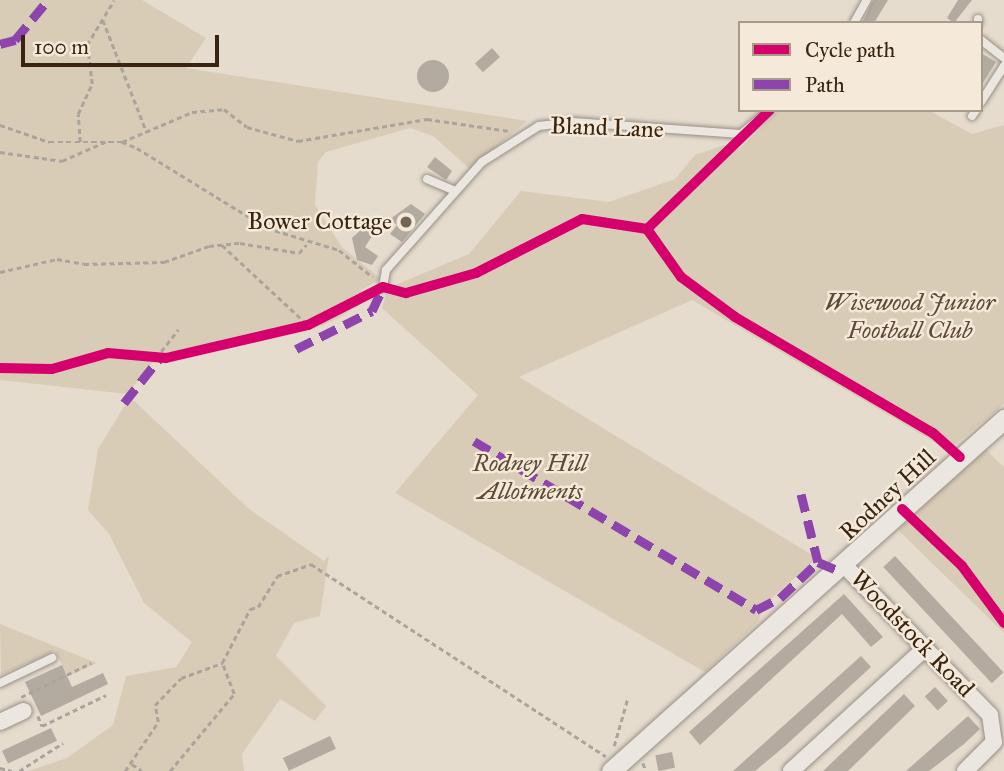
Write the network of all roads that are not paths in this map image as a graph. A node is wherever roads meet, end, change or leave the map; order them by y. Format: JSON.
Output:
{"nodes":[{"id":1,"x":867,"y":0,"type":"edge"},
{"id":2,"x":855,"y":21,"type":"edge"},
{"id":3,"x":983,"y":42,"type":"edge"},
{"id":4,"x":1004,"y":58,"type":"edge"},
{"id":5,"x":1004,"y":66,"type":"edge"},
{"id":6,"x":983,"y":99,"type":"edge"},
{"id":7,"x":768,"y":112,"type":"edge"},
{"id":8,"x":427,"y":179,"type":"dead end"},
{"id":9,"x":455,"y":191,"type":"junction"},
{"id":10,"x":383,"y":287,"type":"road end"},
{"id":11,"x":1004,"y":419,"type":"edge"},
{"id":12,"x":843,"y":564,"type":"junction"},
{"id":13,"x":925,"y":648,"type":"junction"},
{"id":14,"x":52,"y":658,"type":"dead end"},
{"id":15,"x":0,"y":683,"type":"edge"},
{"id":16,"x":1000,"y":737,"type":"edge"},
{"id":17,"x":611,"y":771,"type":"edge"},
{"id":18,"x":791,"y":771,"type":"edge"},
{"id":19,"x":965,"y":771,"type":"edge"}],
"edges":[{"from":1,"to":2,"type":"lane"},
{"from":3,"to":4,"type":"lane"},
{"from":5,"to":6,"type":"lane"},
{"from":7,"to":9,"type":"lane","name":"Bland Lane"},
{"from":8,"to":9,"type":"lane"},
{"from":9,"to":10,"type":"lane","name":"Bland Lane"},
{"from":11,"to":12,"type":"street","name":"Rodney Hill"},
{"from":12,"to":13,"type":"street","name":"Woodstock Road"},
{"from":12,"to":17,"type":"street","name":"Rodney Hill"},
{"from":13,"to":16,"type":"street","name":"Woodstock Road"},
{"from":13,"to":18,"type":"street"},
{"from":14,"to":15,"type":"lane"},
{"from":16,"to":19,"type":"street","name":"Woodstock Road"}]}
